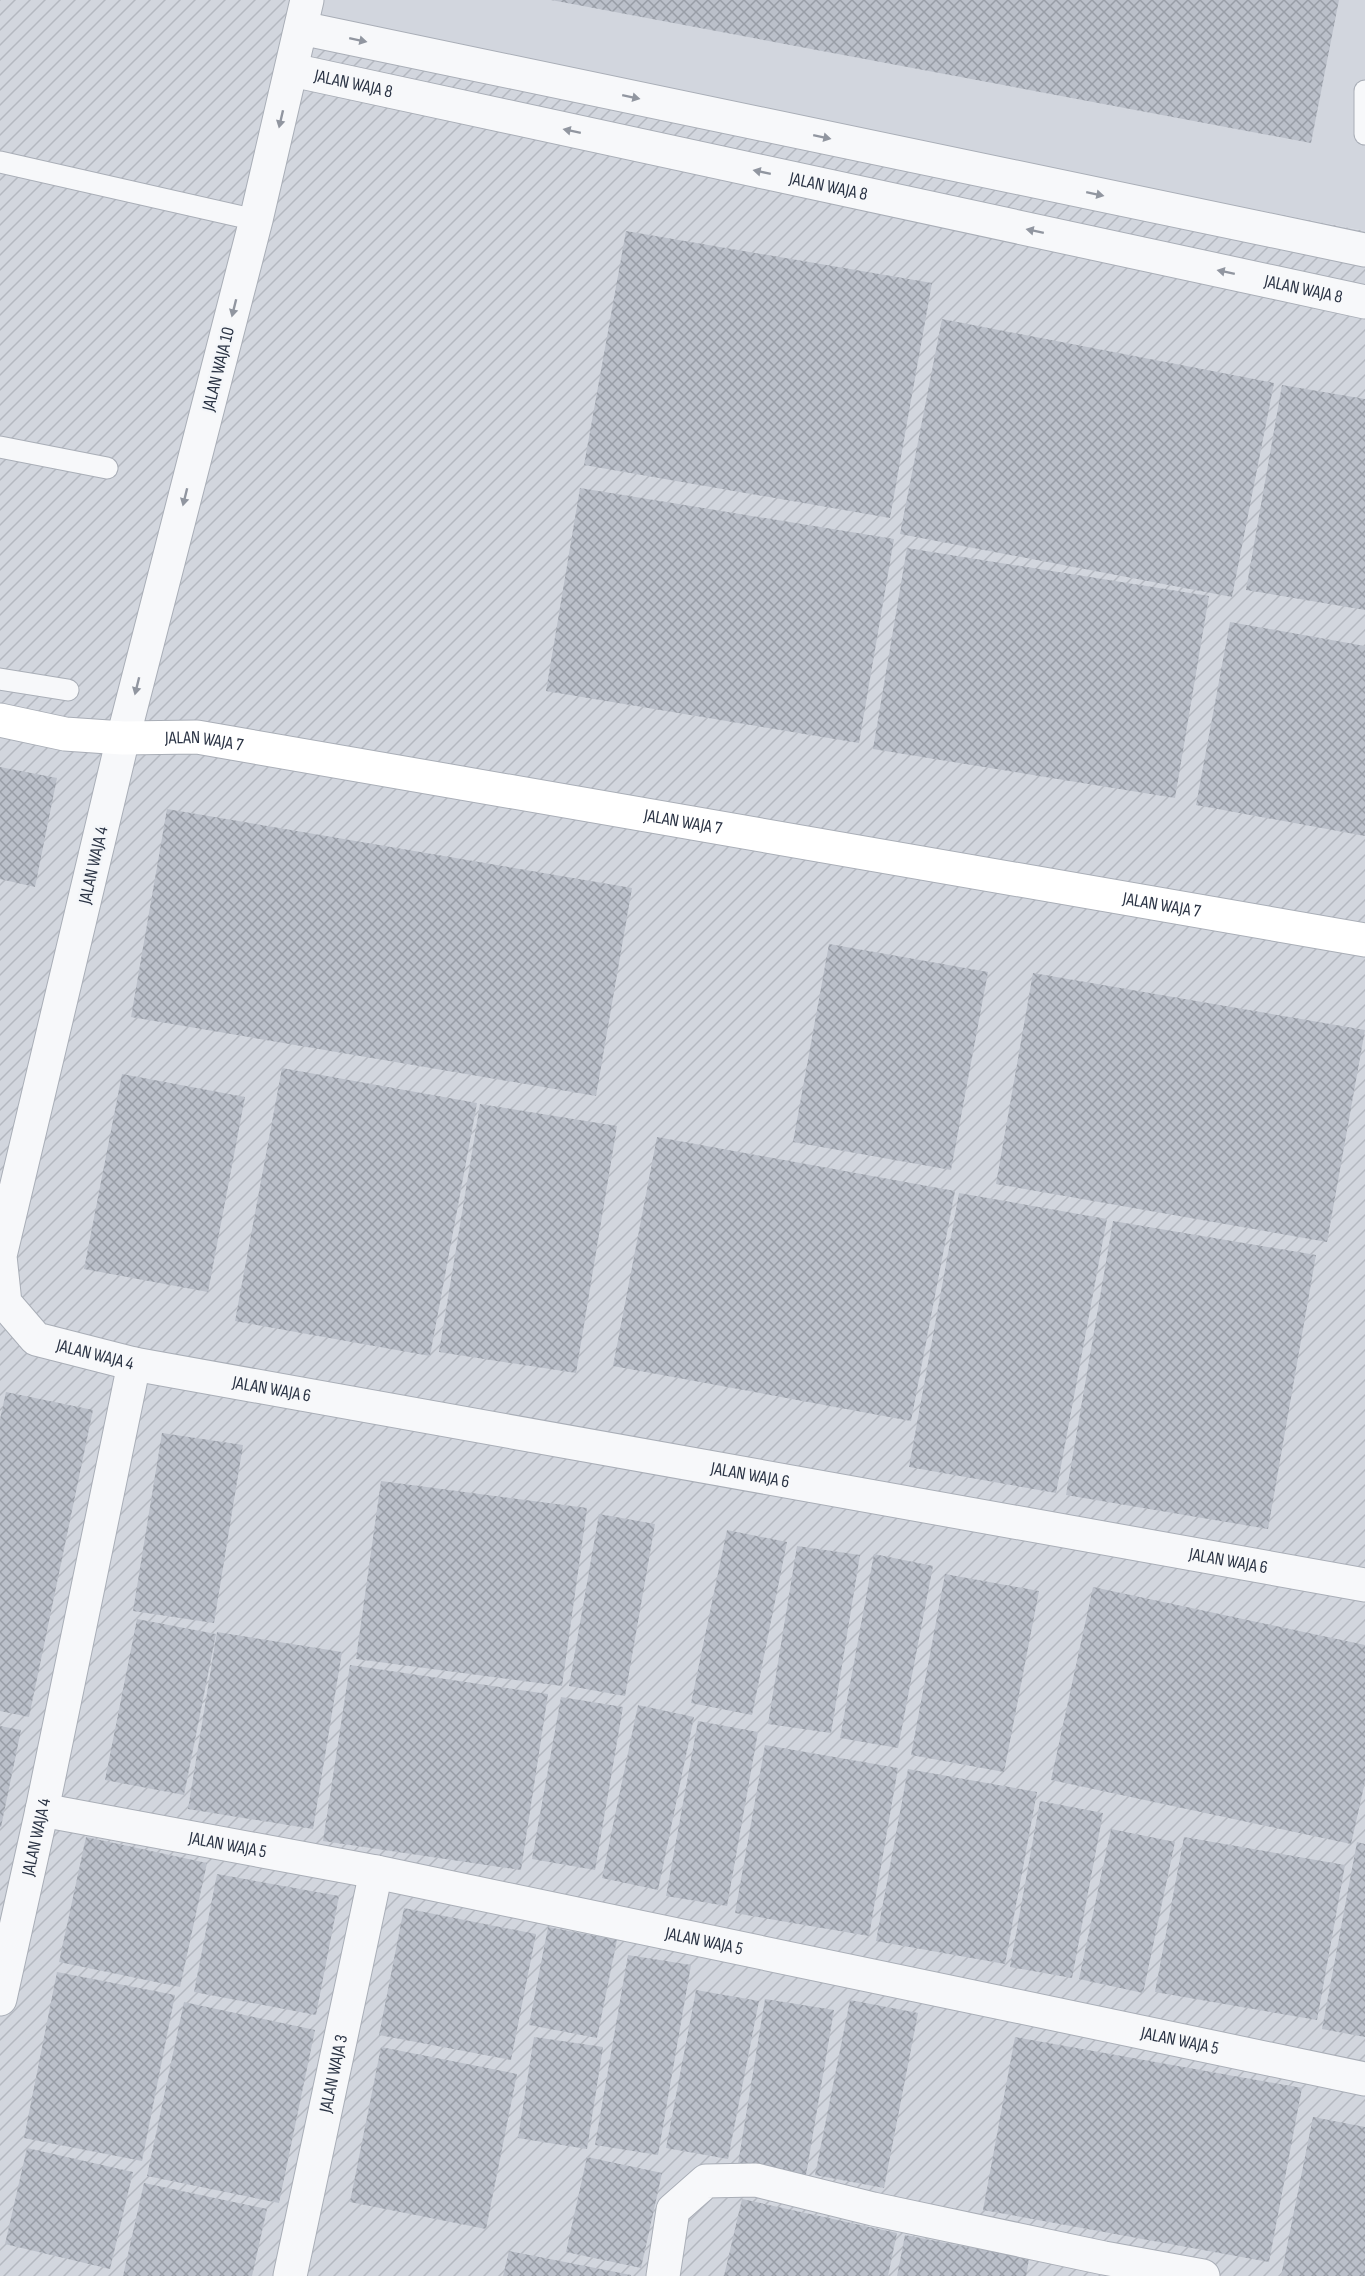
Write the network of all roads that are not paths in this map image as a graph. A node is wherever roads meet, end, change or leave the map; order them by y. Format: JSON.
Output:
{"nodes":[{"id":1,"x":304,"y":14,"type":"edge"},
{"id":2,"x":292,"y":70,"type":"junction"},
{"id":3,"x":1365,"y":92,"type":"edge"},
{"id":4,"x":1365,"y":134,"type":"edge"},
{"id":5,"x":0,"y":162,"type":"edge"},
{"id":6,"x":256,"y":220,"type":"junction"},
{"id":7,"x":1365,"y":250,"type":"edge"},
{"id":8,"x":1365,"y":302,"type":"edge"},
{"id":9,"x":0,"y":447,"type":"edge"},
{"id":10,"x":107,"y":468,"type":"dead end"},
{"id":11,"x":0,"y":679,"type":"edge"},
{"id":12,"x":68,"y":690,"type":"dead end"},
{"id":13,"x":0,"y":720,"type":"edge"},
{"id":14,"x":123,"y":738,"type":"junction"},
{"id":15,"x":1365,"y":940,"type":"edge"},
{"id":16,"x":134,"y":1364,"type":"junction"},
{"id":17,"x":1365,"y":1585,"type":"edge"},
{"id":18,"x":42,"y":1810,"type":"junction"},
{"id":19,"x":376,"y":1872,"type":"junction"},
{"id":20,"x":0,"y":1999,"type":"edge"},
{"id":21,"x":1365,"y":2079,"type":"edge"},
{"id":22,"x":1103,"y":2267,"type":"edge"},
{"id":23,"x":290,"y":2276,"type":"edge"},
{"id":24,"x":663,"y":2276,"type":"edge"},
{"id":25,"x":1203,"y":2276,"type":"edge"}],
"edges":[{"from":1,"to":2,"type":"street","name":"JALAN WAJA 10"},
{"from":1,"to":7,"type":"street","one_way":true},
{"from":2,"to":6,"type":"street","name":"JALAN WAJA 10","one_way":true},
{"from":8,"to":2,"type":"street","name":"JALAN WAJA 8","one_way":true},
{"from":3,"to":4,"type":"lane"},
{"from":5,"to":6,"type":"lane"},
{"from":6,"to":14,"type":"street","name":"JALAN WAJA 10","one_way":true},
{"from":9,"to":10,"type":"lane"},
{"from":11,"to":12,"type":"lane"},
{"from":13,"to":14,"type":"street","name":"JALAN WAJA 7"},
{"from":14,"to":15,"type":"street","name":"JALAN WAJA 7"},
{"from":14,"to":16,"type":"street","name":"JALAN WAJA 4"},
{"from":16,"to":17,"type":"street","name":"JALAN WAJA 6"},
{"from":16,"to":18,"type":"street","name":"JALAN WAJA 4"},
{"from":18,"to":19,"type":"street","name":"JALAN WAJA 5"},
{"from":18,"to":20,"type":"street","name":"JALAN WAJA 4"},
{"from":19,"to":21,"type":"street","name":"JALAN WAJA 5"},
{"from":19,"to":23,"type":"street","name":"JALAN WAJA 3"},
{"from":22,"to":24,"type":"street"},
{"from":22,"to":25,"type":"street"}]}
